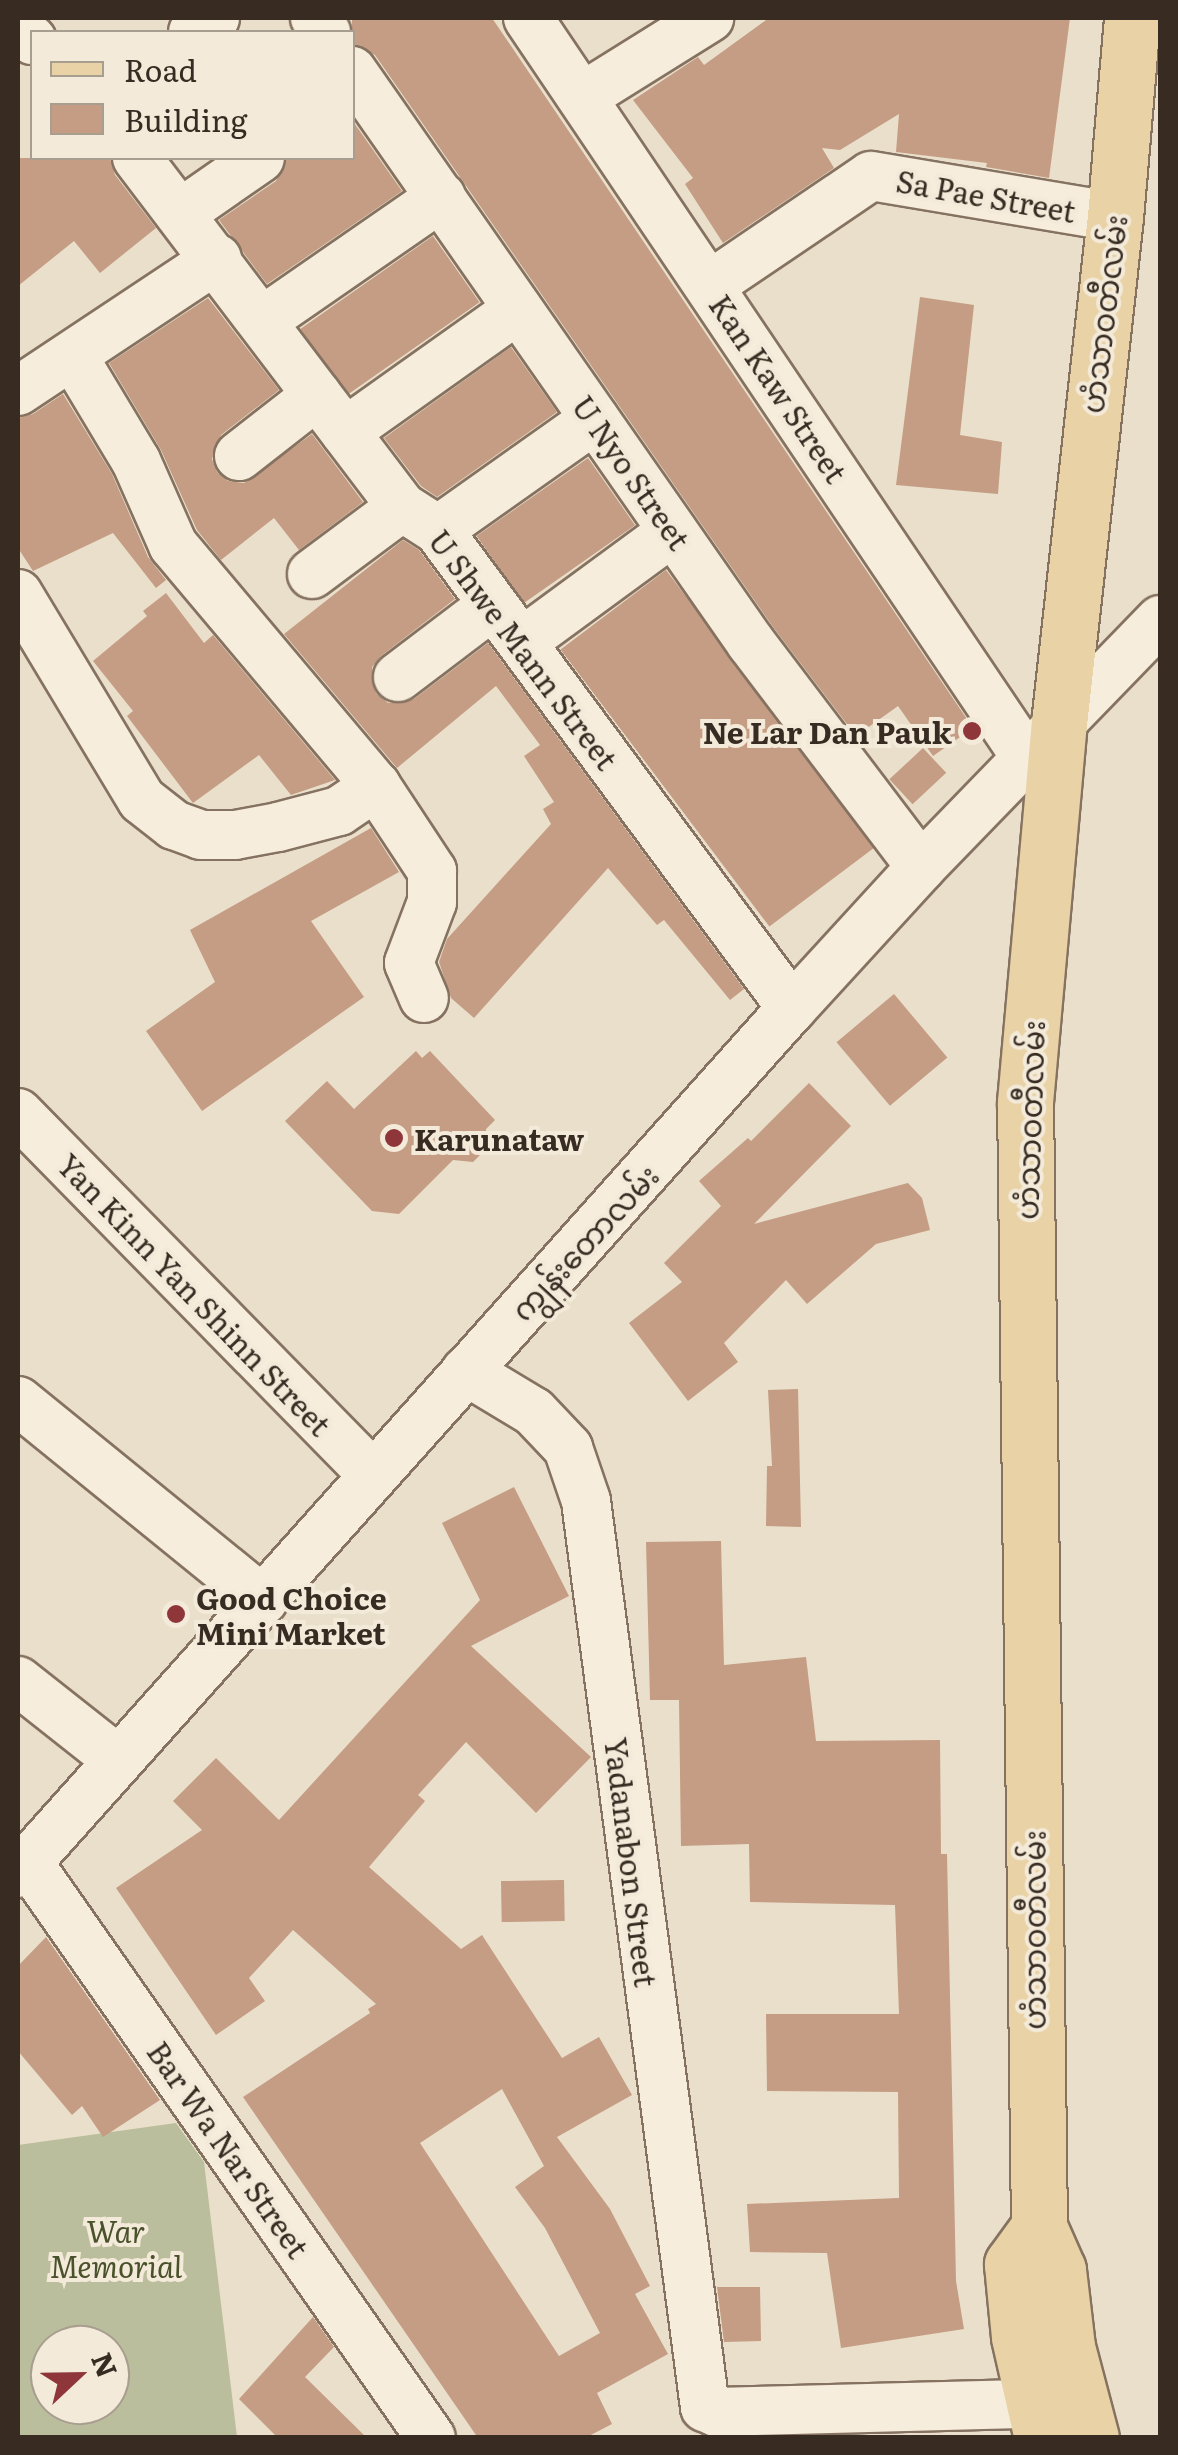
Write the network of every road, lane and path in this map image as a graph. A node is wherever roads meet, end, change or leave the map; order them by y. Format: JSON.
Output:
{"nodes":[{"id":1,"x":528,"y":18,"type":"edge"},
{"id":2,"x":710,"y":18,"type":"edge"},
{"id":3,"x":1132,"y":18,"type":"edge"},
{"id":4,"x":356,"y":83,"type":"edge"},
{"id":5,"x":582,"y":97,"type":"junction"},
{"id":6,"x":139,"y":160,"type":"edge"},
{"id":7,"x":257,"y":160,"type":"edge"},
{"id":8,"x":441,"y":198,"type":"junction"},
{"id":9,"x":181,"y":213,"type":"junction"},
{"id":10,"x":1115,"y":218,"type":"junction"},
{"id":11,"x":218,"y":258,"type":"junction"},
{"id":12,"x":710,"y":285,"type":"junction"},
{"id":13,"x":518,"y":309,"type":"junction"},
{"id":14,"x":262,"y":321,"type":"junction"},
{"id":15,"x":74,"y":358,"type":"junction"},
{"id":16,"x":18,"y":391,"type":"edge"},
{"id":17,"x":318,"y":395,"type":"junction"},
{"id":18,"x":594,"y":419,"type":"junction"},
{"id":19,"x":346,"y":432,"type":"junction"},
{"id":20,"x":239,"y":456,"type":"dead end"},
{"id":21,"x":420,"y":518,"type":"junction"},
{"id":22,"x":673,"y":532,"type":"junction"},
{"id":23,"x":312,"y":574,"type":"dead end"},
{"id":24,"x":18,"y":594,"type":"edge"},
{"id":25,"x":493,"y":605,"type":"junction"},
{"id":26,"x":1160,"y":620,"type":"edge"},
{"id":27,"x":522,"y":642,"type":"junction"},
{"id":28,"x":398,"y":677,"type":"dead end"},
{"id":29,"x":1043,"y":742,"type":"junction"},
{"id":30,"x":376,"y":786,"type":"junction"},
{"id":31,"x":921,"y":867,"type":"junction"},
{"id":32,"x":424,"y":998,"type":"dead end"},
{"id":33,"x":792,"y":1008,"type":"junction"},
{"id":34,"x":18,"y":1114,"type":"edge"},
{"id":35,"x":466,"y":1371,"type":"junction"},
{"id":36,"x":18,"y":1402,"type":"edge"},
{"id":37,"x":372,"y":1474,"type":"junction"},
{"id":38,"x":263,"y":1600,"type":"junction"},
{"id":39,"x":18,"y":1681,"type":"edge"},
{"id":40,"x":118,"y":1760,"type":"junction"},
{"id":41,"x":22,"y":1867,"type":"edge"},
{"id":42,"x":1039,"y":2228,"type":"junction"},
{"id":43,"x":1036,"y":2421,"type":"edge"},
{"id":44,"x":430,"y":2438,"type":"edge"},
{"id":45,"x":1091,"y":2438,"type":"edge"}],
"edges":[{"from":1,"to":5,"type":"street","name":"Kan Kaw Street"},
{"from":2,"to":5,"type":"street"},
{"from":3,"to":10,"type":"main road","name":"ဟံသာဝတီလမ်း"},
{"from":4,"to":8,"type":"street","name":"U Nyo Street"},
{"from":5,"to":12,"type":"street","name":"Kan Kaw Street"},
{"from":6,"to":9,"type":"street","name":"U Shwe Mann Street"},
{"from":7,"to":9,"type":"street"},
{"from":8,"to":13,"type":"street","name":"U Nyo Street"},
{"from":8,"to":14,"type":"street"},
{"from":9,"to":11,"type":"street","name":"U Shwe Mann Street"},
{"from":10,"to":12,"type":"street","name":"Sa Pae Street"},
{"from":10,"to":29,"type":"main road","name":"ဟံသာဝတီလမ်း"},
{"from":11,"to":14,"type":"street","name":"U Shwe Mann Street"},
{"from":11,"to":15,"type":"street"},
{"from":12,"to":29,"type":"street","name":"Kan Kaw Street"},
{"from":13,"to":18,"type":"street","name":"U Nyo Street"},
{"from":13,"to":19,"type":"street"},
{"from":14,"to":17,"type":"street","name":"U Shwe Mann Street"},
{"from":15,"to":16,"type":"street"},
{"from":15,"to":30,"type":"street"},
{"from":17,"to":19,"type":"street","name":"U Shwe Mann Street"},
{"from":17,"to":20,"type":"street"},
{"from":18,"to":21,"type":"street"},
{"from":18,"to":22,"type":"street","name":"U Nyo Street"},
{"from":19,"to":21,"type":"street","name":"U Shwe Mann Street"},
{"from":21,"to":23,"type":"street"},
{"from":21,"to":25,"type":"street","name":"U Shwe Mann Street"},
{"from":22,"to":27,"type":"street"},
{"from":22,"to":31,"type":"street","name":"U Nyo Street"},
{"from":24,"to":30,"type":"street"},
{"from":25,"to":27,"type":"street","name":"U Shwe Mann Street"},
{"from":25,"to":28,"type":"street"},
{"from":26,"to":29,"type":"street","name":"ကျွန်းတောလမ်း"},
{"from":27,"to":33,"type":"street","name":"U Shwe Mann Street"},
{"from":29,"to":31,"type":"street","name":"ကျွန်းတောလမ်း"},
{"from":29,"to":42,"type":"main road","name":"ဟံသာဝတီလမ်း"},
{"from":30,"to":32,"type":"street"},
{"from":31,"to":33,"type":"street","name":"ကျွန်းတောလမ်း"},
{"from":33,"to":35,"type":"street","name":"ကျွန်းတောလမ်း"},
{"from":34,"to":37,"type":"street","name":"Yan Kinn Yan Shinn Street"},
{"from":35,"to":37,"type":"street","name":"ကျွန်းတောလမ်း"},
{"from":35,"to":43,"type":"street","name":"Yadanabon Street"},
{"from":36,"to":38,"type":"street"},
{"from":37,"to":38,"type":"street","name":"ကျွန်းတောလမ်း"},
{"from":38,"to":40,"type":"street","name":"ကျွန်းတောလမ်း"},
{"from":39,"to":40,"type":"street"},
{"from":40,"to":41,"type":"street","name":"ကျွန်းတောလမ်း"},
{"from":41,"to":44,"type":"street","name":"Bar Wa Nar Street"},
{"from":42,"to":43,"type":"main road"},
{"from":42,"to":45,"type":"main road"}]}
